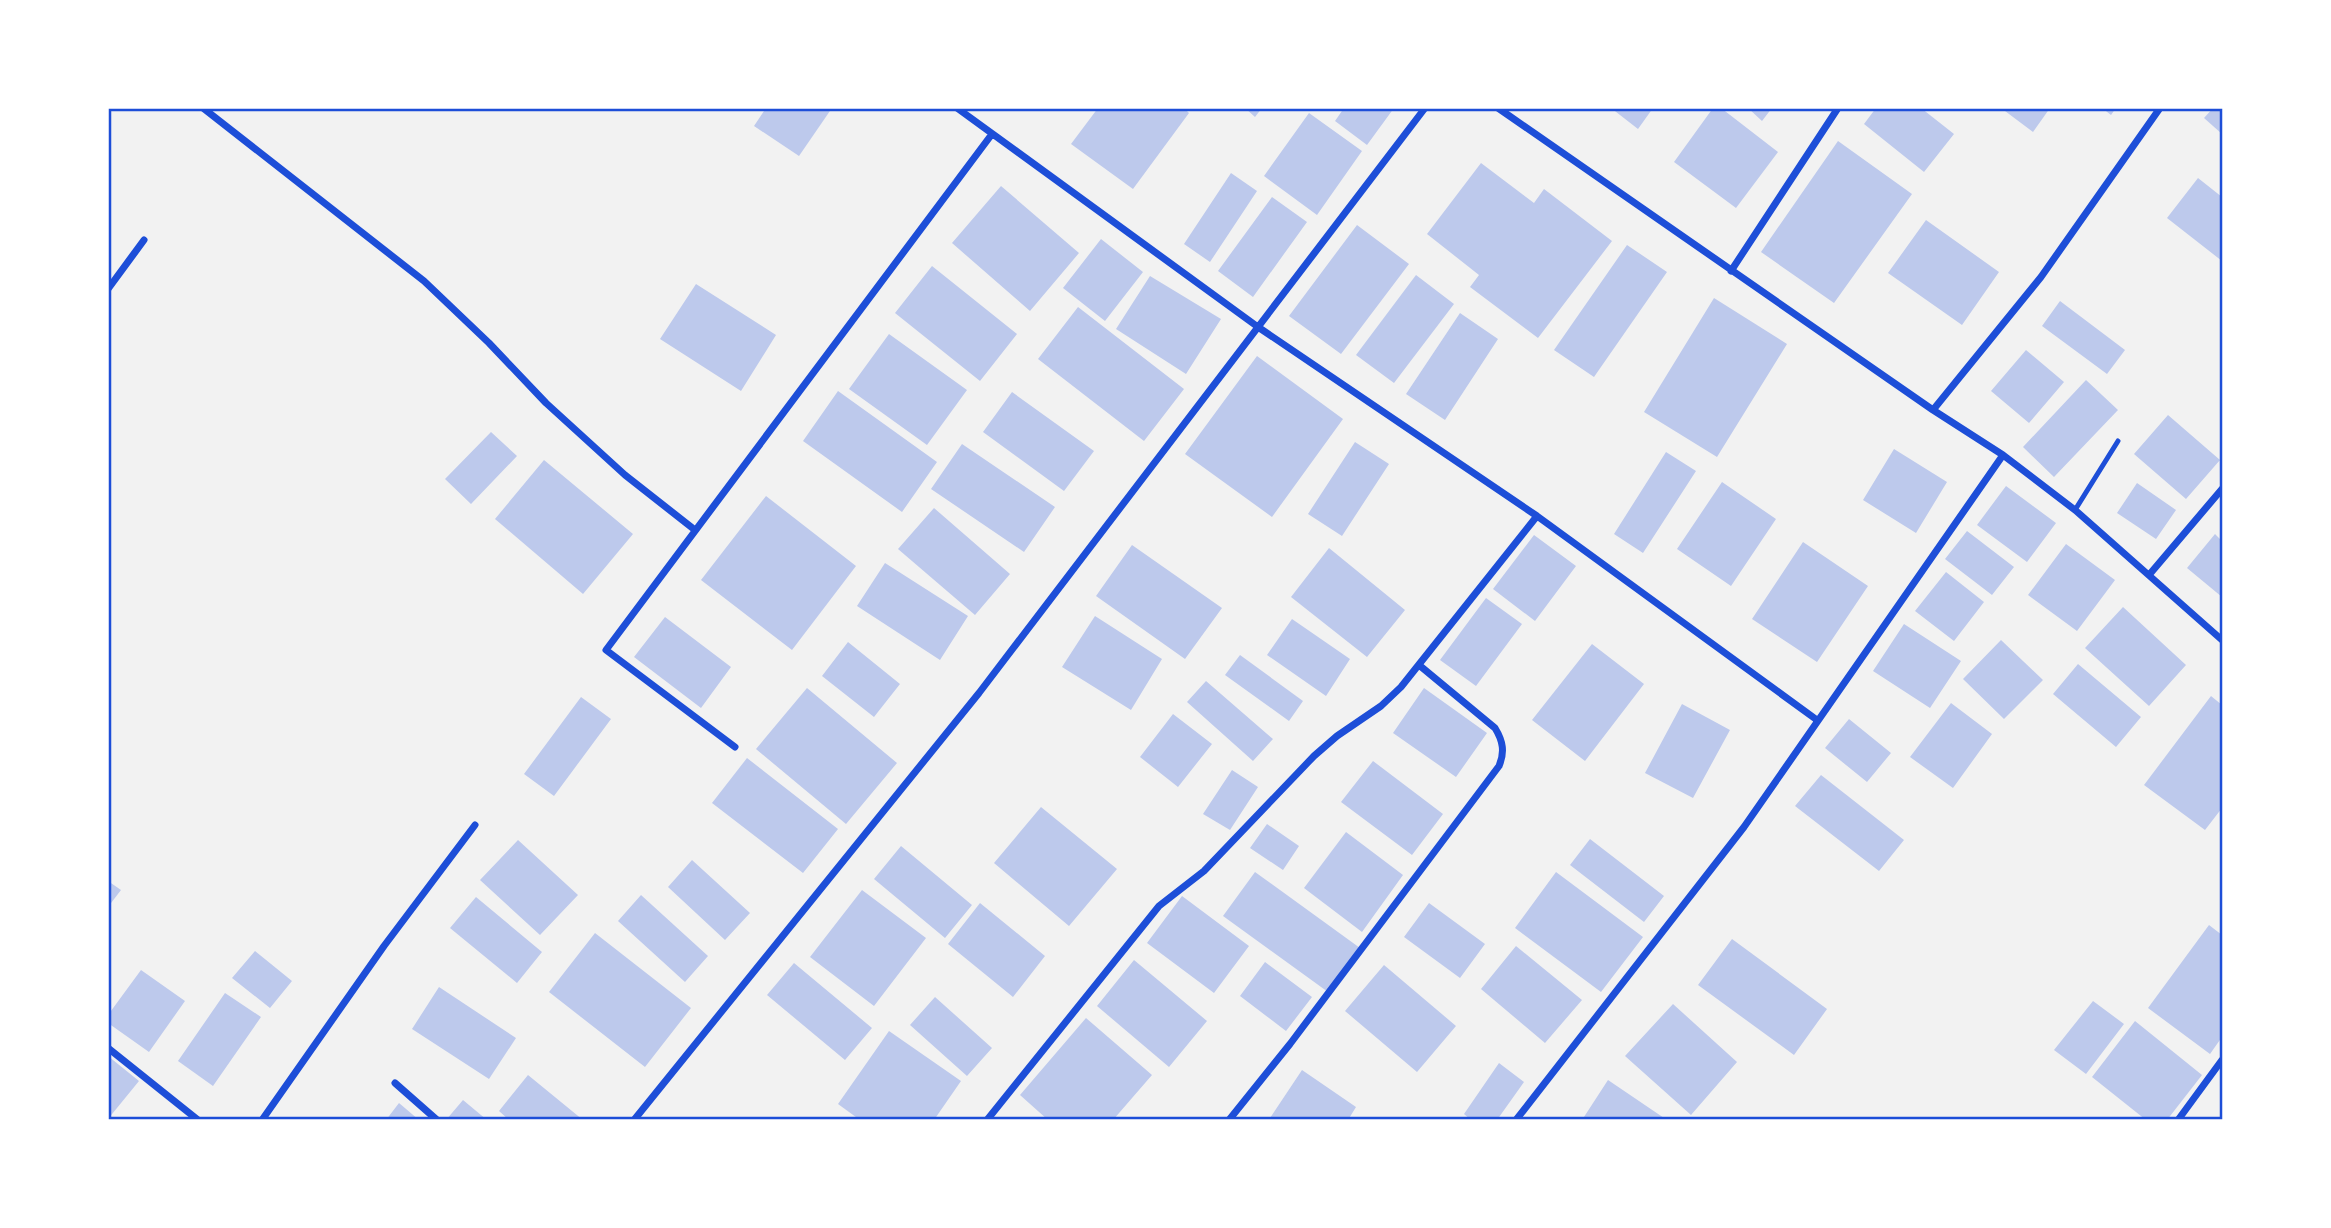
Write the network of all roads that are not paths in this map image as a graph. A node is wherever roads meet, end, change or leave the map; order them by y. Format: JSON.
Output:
{"nodes":[{"id":1,"x":203,"y":108,"type":"edge"},
{"id":2,"x":957,"y":108,"type":"edge"},
{"id":3,"x":1425,"y":108,"type":"edge"},
{"id":4,"x":1498,"y":108,"type":"edge"},
{"id":5,"x":1838,"y":108,"type":"edge"},
{"id":6,"x":2160,"y":108,"type":"edge"},
{"id":7,"x":992,"y":134,"type":"junction"},
{"id":8,"x":144,"y":240,"type":"dead end"},
{"id":9,"x":1731,"y":271,"type":"junction"},
{"id":10,"x":108,"y":289,"type":"edge"},
{"id":11,"x":1258,"y":327,"type":"junction"},
{"id":12,"x":1933,"y":410,"type":"junction"},
{"id":13,"x":2118,"y":441,"type":"dead end"},
{"id":14,"x":2003,"y":455,"type":"junction"},
{"id":15,"x":2222,"y":489,"type":"edge"},
{"id":16,"x":2075,"y":510,"type":"junction"},
{"id":17,"x":1537,"y":516,"type":"junction"},
{"id":18,"x":695,"y":530,"type":"junction"},
{"id":19,"x":2150,"y":575,"type":"junction"},
{"id":20,"x":2222,"y":640,"type":"edge"},
{"id":21,"x":1419,"y":665,"type":"junction"},
{"id":22,"x":1817,"y":720,"type":"junction"},
{"id":23,"x":735,"y":747,"type":"dead end"},
{"id":24,"x":475,"y":825,"type":"dead end"},
{"id":25,"x":108,"y":1048,"type":"edge"},
{"id":26,"x":2222,"y":1060,"type":"edge"},
{"id":27,"x":395,"y":1083,"type":"dead end"},
{"id":28,"x":198,"y":1119,"type":"edge"},
{"id":29,"x":262,"y":1119,"type":"edge"},
{"id":30,"x":437,"y":1119,"type":"edge"},
{"id":31,"x":634,"y":1119,"type":"edge"},
{"id":32,"x":987,"y":1119,"type":"edge"},
{"id":33,"x":1229,"y":1119,"type":"edge"},
{"id":34,"x":1516,"y":1119,"type":"edge"},
{"id":35,"x":2178,"y":1119,"type":"edge"}],
"edges":[{"from":1,"to":18,"type":"street"},
{"from":2,"to":7,"type":"street"},
{"from":3,"to":11,"type":"street"},
{"from":4,"to":9,"type":"street"},
{"from":5,"to":9,"type":"street"},
{"from":6,"to":12,"type":"street"},
{"from":7,"to":11,"type":"street"},
{"from":7,"to":18,"type":"street"},
{"from":8,"to":10,"type":"street"},
{"from":9,"to":12,"type":"street"},
{"from":11,"to":17,"type":"street"},
{"from":11,"to":31,"type":"street"},
{"from":12,"to":14,"type":"street"},
{"from":13,"to":16,"type":"lane"},
{"from":14,"to":16,"type":"street"},
{"from":14,"to":22,"type":"street"},
{"from":15,"to":19,"type":"street"},
{"from":16,"to":19,"type":"street"},
{"from":17,"to":21,"type":"street"},
{"from":17,"to":22,"type":"street"},
{"from":18,"to":23,"type":"street"},
{"from":19,"to":20,"type":"street"},
{"from":21,"to":32,"type":"street"},
{"from":21,"to":33,"type":"street"},
{"from":22,"to":34,"type":"street"},
{"from":24,"to":29,"type":"street"},
{"from":25,"to":28,"type":"street"},
{"from":26,"to":35,"type":"street"},
{"from":27,"to":30,"type":"street"}]}
